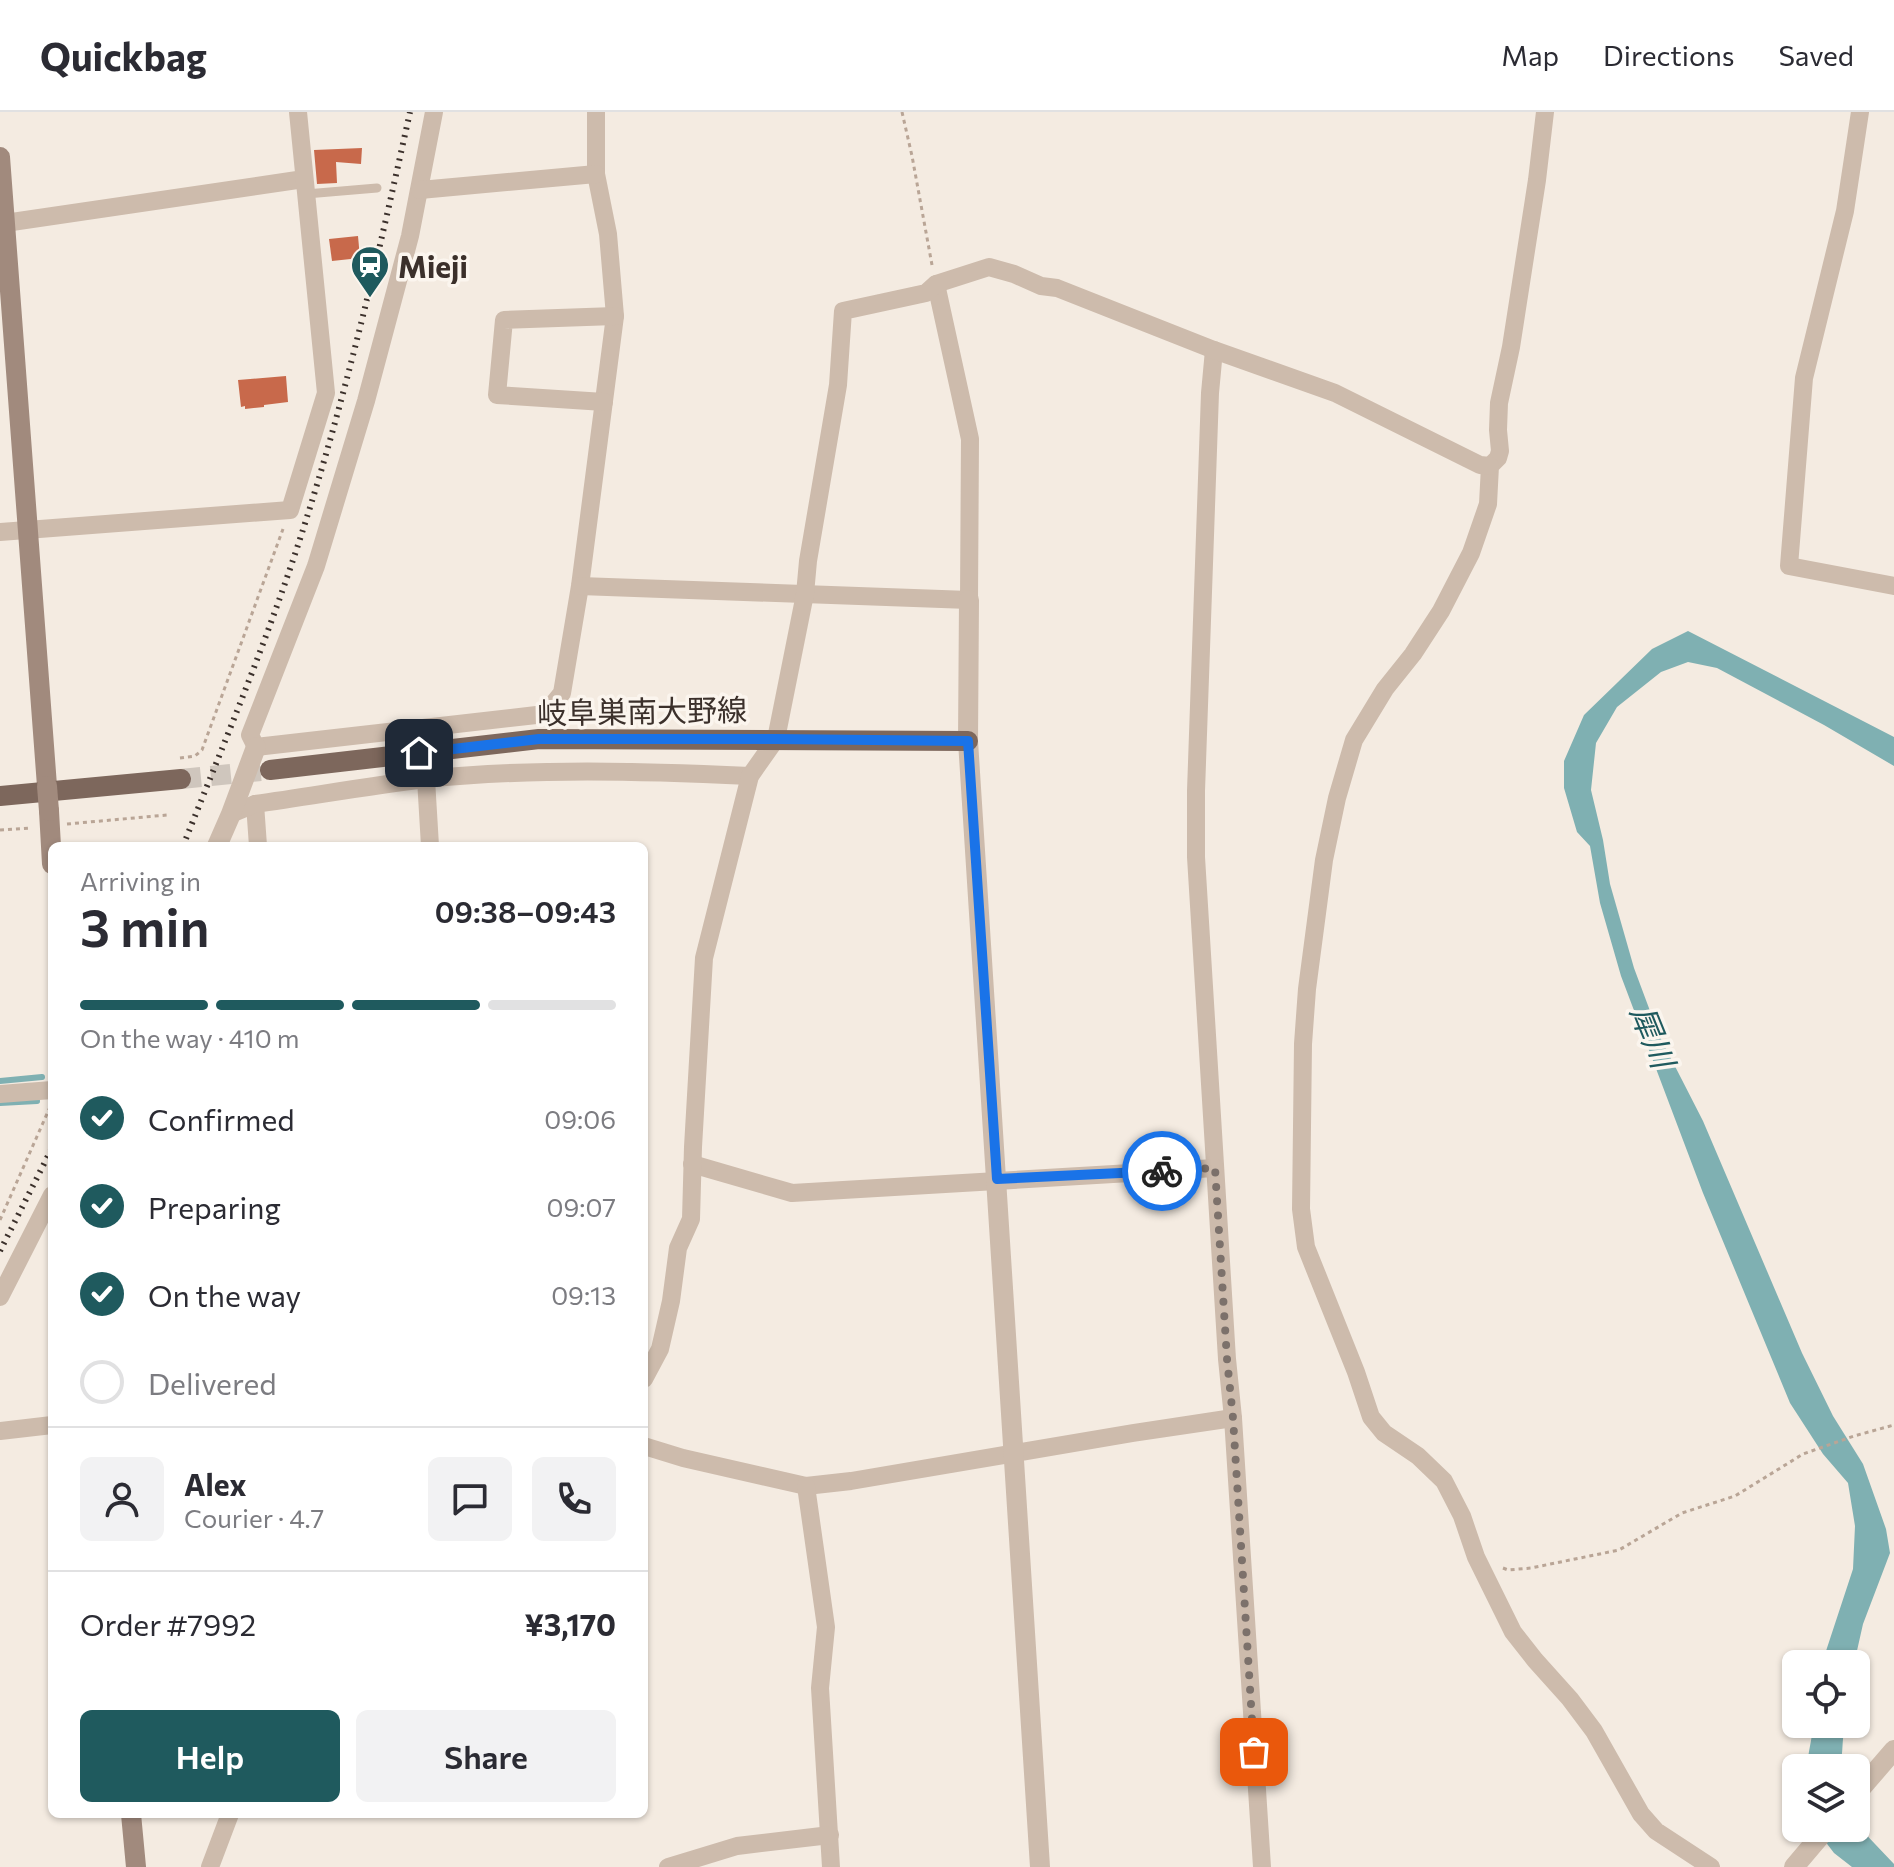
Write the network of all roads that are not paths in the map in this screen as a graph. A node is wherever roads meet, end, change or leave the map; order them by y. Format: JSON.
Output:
{"nodes":[{"id":1,"x":298,"y":112,"type":"edge"},
{"id":2,"x":434,"y":112,"type":"edge"},
{"id":3,"x":596,"y":112,"type":"edge"},
{"id":4,"x":1545,"y":112,"type":"edge"},
{"id":5,"x":1860,"y":112,"type":"edge"},
{"id":6,"x":0,"y":157,"type":"edge"},
{"id":7,"x":596,"y":174,"type":"junction"},
{"id":8,"x":305,"y":186,"type":"junction"},
{"id":9,"x":377,"y":188,"type":"dead end"},
{"id":10,"x":420,"y":190,"type":"junction"},
{"id":11,"x":5,"y":223,"type":"junction"},
{"id":12,"x":936,"y":284,"type":"junction"},
{"id":13,"x":615,"y":316,"type":"junction"},
{"id":14,"x":1214,"y":350,"type":"junction"},
{"id":15,"x":604,"y":402,"type":"junction"},
{"id":16,"x":1490,"y":466,"type":"junction"},
{"id":17,"x":27,"y":530,"type":"junction"},
{"id":18,"x":0,"y":532,"type":"edge"},
{"id":19,"x":580,"y":586,"type":"junction"},
{"id":20,"x":1894,"y":586,"type":"edge"},
{"id":21,"x":805,"y":594,"type":"junction"},
{"id":22,"x":969,"y":600,"type":"junction"},
{"id":23,"x":776,"y":739,"type":"junction"},
{"id":24,"x":968,"y":741,"type":"junction"},
{"id":25,"x":256,"y":747,"type":"junction"},
{"id":26,"x":270,"y":770,"type":"tunnel mouth"},
{"id":27,"x":750,"y":776,"type":"junction"},
{"id":28,"x":181,"y":779,"type":"tunnel mouth"},
{"id":29,"x":426,"y":779,"type":"junction"},
{"id":30,"x":0,"y":796,"type":"edge"},
{"id":31,"x":255,"y":804,"type":"junction"},
{"id":32,"x":231,"y":814,"type":"junction"},
{"id":33,"x":51,"y":842,"type":"edge"},
{"id":34,"x":219,"y":842,"type":"edge"},
{"id":35,"x":258,"y":842,"type":"edge"},
{"id":36,"x":430,"y":842,"type":"edge"},
{"id":37,"x":0,"y":1094,"type":"edge"},
{"id":38,"x":48,"y":1097,"type":"edge"},
{"id":39,"x":692,"y":1164,"type":"junction"},
{"id":40,"x":1215,"y":1168,"type":"junction"},
{"id":41,"x":997,"y":1179,"type":"junction"},
{"id":42,"x":48,"y":1203,"type":"edge"},
{"id":43,"x":0,"y":1297,"type":"edge"},
{"id":44,"x":652,"y":1348,"type":"edge"},
{"id":45,"x":1233,"y":1418,"type":"junction"},
{"id":46,"x":48,"y":1425,"type":"edge"},
{"id":47,"x":0,"y":1431,"type":"edge"},
{"id":48,"x":648,"y":1447,"type":"edge"},
{"id":49,"x":1014,"y":1454,"type":"junction"},
{"id":50,"x":806,"y":1486,"type":"junction"},
{"id":51,"x":1894,"y":1750,"type":"edge"},
{"id":52,"x":1870,"y":1778,"type":"edge"},
{"id":53,"x":131,"y":1818,"type":"edge"},
{"id":54,"x":228,"y":1818,"type":"edge"},
{"id":55,"x":830,"y":1835,"type":"junction"},
{"id":56,"x":1815,"y":1842,"type":"edge"},
{"id":57,"x":136,"y":1867,"type":"edge"},
{"id":58,"x":210,"y":1867,"type":"edge"},
{"id":59,"x":668,"y":1867,"type":"edge"},
{"id":60,"x":831,"y":1867,"type":"edge"},
{"id":61,"x":1040,"y":1867,"type":"edge"},
{"id":62,"x":1262,"y":1867,"type":"edge"},
{"id":63,"x":1711,"y":1867,"type":"edge"},
{"id":64,"x":1794,"y":1867,"type":"edge"}],
"edges":[{"from":1,"to":8,"type":"street"},
{"from":2,"to":10,"type":"street"},
{"from":3,"to":7,"type":"street"},
{"from":4,"to":16,"type":"street"},
{"from":5,"to":20,"type":"street"},
{"from":6,"to":11,"type":"main road"},
{"from":7,"to":10,"type":"street"},
{"from":7,"to":13,"type":"street"},
{"from":8,"to":9,"type":"lane"},
{"from":8,"to":11,"type":"street"},
{"from":8,"to":17,"type":"street"},
{"from":10,"to":25,"type":"street"},
{"from":11,"to":17,"type":"main road"},
{"from":12,"to":14,"type":"street"},
{"from":12,"to":21,"type":"street"},
{"from":12,"to":22,"type":"street"},
{"from":13,"to":15,"type":"street"},
{"from":13,"to":15,"type":"street"},
{"from":14,"to":16,"type":"street"},
{"from":14,"to":40,"type":"street"},
{"from":15,"to":19,"type":"street"},
{"from":16,"to":63,"type":"street"},
{"from":17,"to":18,"type":"street"},
{"from":17,"to":33,"type":"main road","bridge":true},
{"from":19,"to":21,"type":"street"},
{"from":19,"to":25,"type":"street"},
{"from":21,"to":22,"type":"street"},
{"from":21,"to":23,"type":"street"},
{"from":22,"to":24,"type":"street"},
{"from":23,"to":24,"type":"main road","name":"岐阜巣南大野線"},
{"from":23,"to":26,"type":"main road","name":"岐阜巣南大野線"},
{"from":23,"to":27,"type":"street"},
{"from":24,"to":41,"type":"street"},
{"from":25,"to":32,"type":"street"},
{"from":27,"to":29,"type":"street"},
{"from":27,"to":39,"type":"street"},
{"from":28,"to":30,"type":"main road"},
{"from":29,"to":31,"type":"street"},
{"from":29,"to":36,"type":"street"},
{"from":31,"to":32,"type":"street"},
{"from":31,"to":35,"type":"street"},
{"from":32,"to":34,"type":"street"},
{"from":37,"to":38,"type":"street"},
{"from":39,"to":41,"type":"street"},
{"from":39,"to":44,"type":"street"},
{"from":40,"to":41,"type":"street"},
{"from":40,"to":45,"type":"street"},
{"from":41,"to":49,"type":"street"},
{"from":42,"to":43,"type":"street"},
{"from":45,"to":49,"type":"street"},
{"from":45,"to":62,"type":"street"},
{"from":46,"to":47,"type":"street"},
{"from":48,"to":50,"type":"street"},
{"from":49,"to":50,"type":"street"},
{"from":49,"to":61,"type":"street"},
{"from":50,"to":55,"type":"street"},
{"from":51,"to":52,"type":"street"},
{"from":53,"to":57,"type":"main road"},
{"from":54,"to":58,"type":"street"},
{"from":55,"to":59,"type":"street"},
{"from":55,"to":60,"type":"street"},
{"from":56,"to":64,"type":"street"}]}
